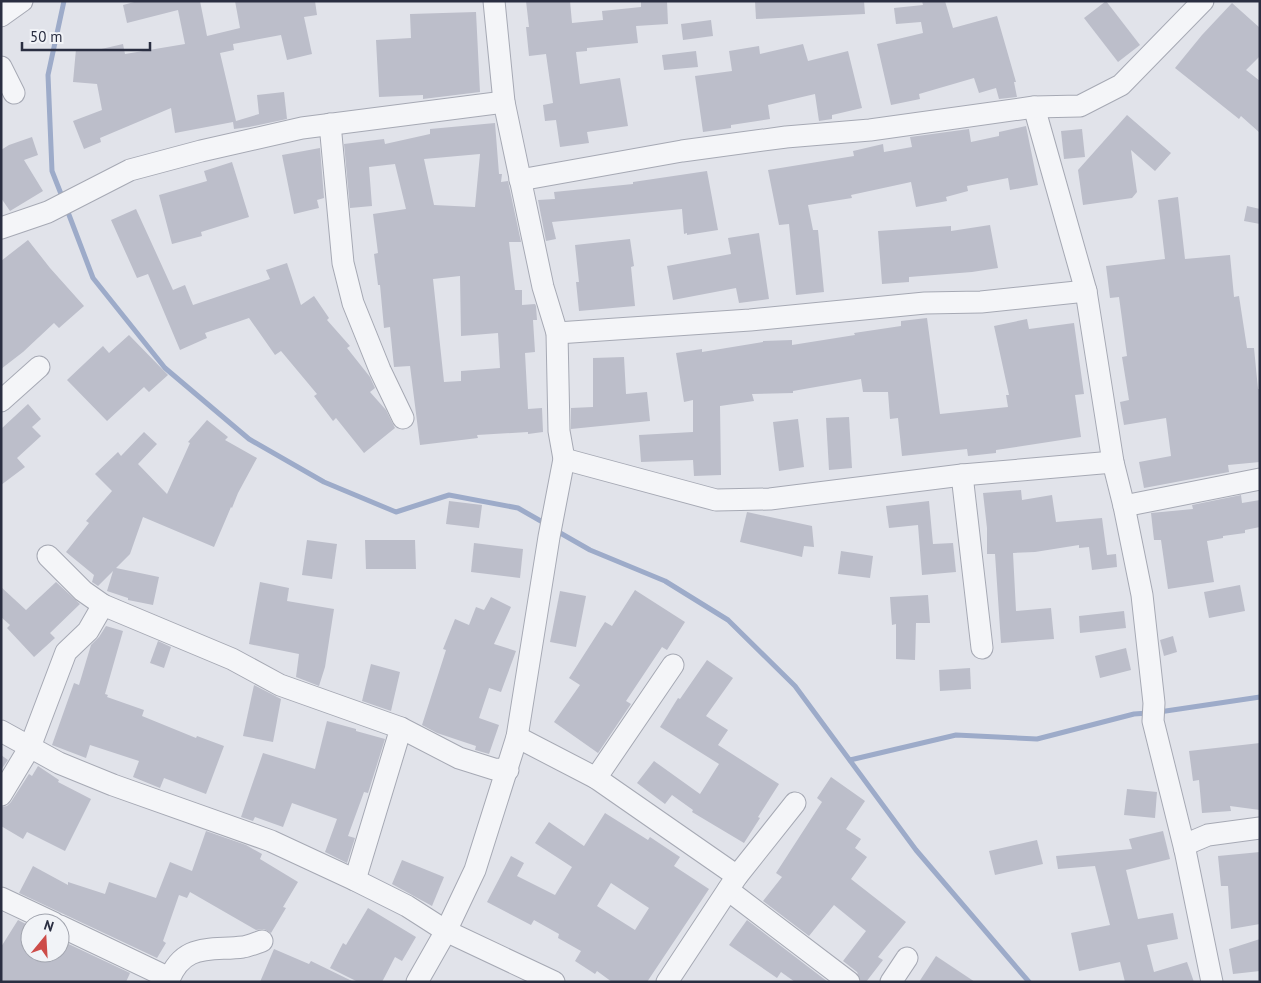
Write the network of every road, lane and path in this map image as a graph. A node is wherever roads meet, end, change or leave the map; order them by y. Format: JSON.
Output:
{"nodes":[{"id":1,"x":22,"y":1,"type":"edge"},
{"id":2,"x":494,"y":1,"type":"edge"},
{"id":3,"x":1203,"y":1,"type":"edge"},
{"id":4,"x":1,"y":16,"type":"edge"},
{"id":5,"x":1,"y":67,"type":"edge"},
{"id":6,"x":14,"y":93,"type":"dead end"},
{"id":7,"x":504,"y":102,"type":"junction"},
{"id":8,"x":1034,"y":107,"type":"junction"},
{"id":9,"x":330,"y":124,"type":"junction"},
{"id":10,"x":520,"y":180,"type":"junction"},
{"id":11,"x":1,"y":228,"type":"edge"},
{"id":12,"x":1086,"y":291,"type":"junction"},
{"id":13,"x":557,"y":333,"type":"junction"},
{"id":14,"x":39,"y":367,"type":"dead end"},
{"id":15,"x":1,"y":401,"type":"edge"},
{"id":16,"x":403,"y":418,"type":"dead end"},
{"id":17,"x":564,"y":459,"type":"junction"},
{"id":18,"x":1113,"y":462,"type":"junction"},
{"id":19,"x":962,"y":475,"type":"junction"},
{"id":20,"x":1260,"y":479,"type":"edge"},
{"id":21,"x":1124,"y":506,"type":"junction"},
{"id":22,"x":48,"y":556,"type":"dead end"},
{"id":23,"x":103,"y":605,"type":"junction"},
{"id":24,"x":982,"y":648,"type":"dead end"},
{"id":25,"x":673,"y":665,"type":"dead end"},
{"id":26,"x":401,"y":728,"type":"junction"},
{"id":27,"x":1,"y":731,"type":"edge"},
{"id":28,"x":517,"y":737,"type":"junction"},
{"id":29,"x":30,"y":747,"type":"junction"},
{"id":30,"x":508,"y":770,"type":"junction"},
{"id":31,"x":596,"y":778,"type":"junction"},
{"id":32,"x":1,"y":795,"type":"edge"},
{"id":33,"x":795,"y":803,"type":"dead end"},
{"id":34,"x":1260,"y":828,"type":"edge"},
{"id":35,"x":1185,"y":850,"type":"junction"},
{"id":36,"x":355,"y":880,"type":"junction"},
{"id":37,"x":733,"y":883,"type":"junction"},
{"id":38,"x":1,"y":898,"type":"edge"},
{"id":39,"x":33,"y":913,"type":"edge"},
{"id":40,"x":70,"y":931,"type":"edge"},
{"id":41,"x":446,"y":931,"type":"junction"},
{"id":42,"x":262,"y":941,"type":"dead end"},
{"id":43,"x":907,"y":958,"type":"dead end"},
{"id":44,"x":168,"y":980,"type":"edge"},
{"id":45,"x":416,"y":982,"type":"edge"},
{"id":46,"x":554,"y":982,"type":"edge"},
{"id":47,"x":667,"y":982,"type":"edge"},
{"id":48,"x":849,"y":982,"type":"edge"},
{"id":49,"x":891,"y":982,"type":"edge"},
{"id":50,"x":1212,"y":982,"type":"edge"}],
"edges":[{"from":1,"to":4,"type":"street"},
{"from":2,"to":7,"type":"street"},
{"from":3,"to":8,"type":"street"},
{"from":5,"to":6,"type":"street"},
{"from":7,"to":9,"type":"street"},
{"from":7,"to":10,"type":"street"},
{"from":8,"to":10,"type":"street"},
{"from":8,"to":12,"type":"street"},
{"from":9,"to":11,"type":"street"},
{"from":9,"to":16,"type":"street"},
{"from":10,"to":13,"type":"street"},
{"from":12,"to":13,"type":"street"},
{"from":12,"to":18,"type":"street"},
{"from":13,"to":17,"type":"street"},
{"from":14,"to":15,"type":"street"},
{"from":17,"to":19,"type":"street"},
{"from":17,"to":28,"type":"street"},
{"from":18,"to":19,"type":"street"},
{"from":18,"to":21,"type":"street"},
{"from":19,"to":24,"type":"street"},
{"from":20,"to":21,"type":"street"},
{"from":21,"to":35,"type":"street"},
{"from":22,"to":23,"type":"street"},
{"from":23,"to":26,"type":"street"},
{"from":23,"to":29,"type":"street"},
{"from":25,"to":31,"type":"street"},
{"from":26,"to":30,"type":"street"},
{"from":26,"to":36,"type":"street"},
{"from":27,"to":29,"type":"street"},
{"from":28,"to":30,"type":"street"},
{"from":28,"to":31,"type":"street"},
{"from":29,"to":32,"type":"street"},
{"from":29,"to":36,"type":"street"},
{"from":30,"to":41,"type":"street"},
{"from":31,"to":37,"type":"street"},
{"from":33,"to":37,"type":"street"},
{"from":34,"to":35,"type":"street"},
{"from":35,"to":50,"type":"street"},
{"from":36,"to":41,"type":"street"},
{"from":37,"to":47,"type":"street"},
{"from":37,"to":48,"type":"street"},
{"from":38,"to":39,"type":"street"},
{"from":40,"to":44,"type":"street"},
{"from":41,"to":45,"type":"street"},
{"from":41,"to":46,"type":"street"},
{"from":42,"to":44,"type":"street"},
{"from":43,"to":49,"type":"street"}]}
